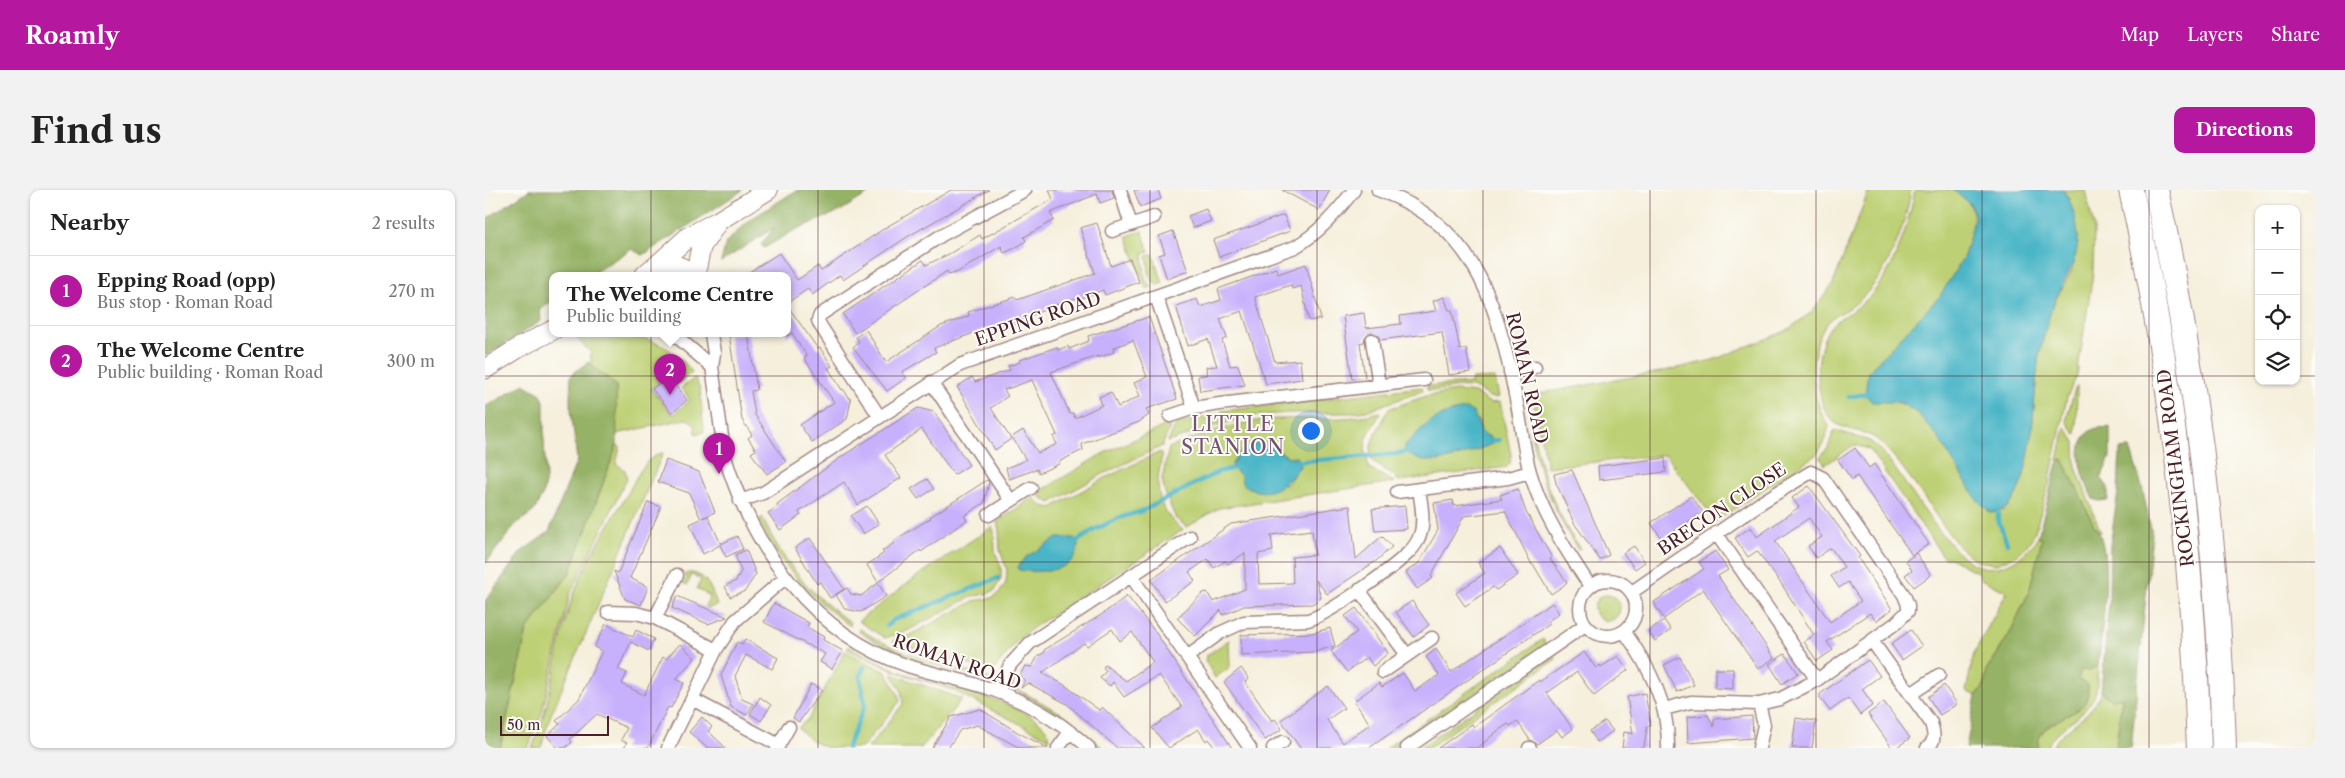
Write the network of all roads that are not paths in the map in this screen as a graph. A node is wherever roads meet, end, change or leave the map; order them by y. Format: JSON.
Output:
{"nodes":[{"id":1,"x":768,"y":190,"type":"edge"},
{"id":2,"x":1025,"y":190,"type":"edge"},
{"id":3,"x":1120,"y":190,"type":"edge"},
{"id":4,"x":1354,"y":190,"type":"edge"},
{"id":5,"x":1378,"y":190,"type":"edge"},
{"id":6,"x":2131,"y":190,"type":"edge"},
{"id":7,"x":2156,"y":190,"type":"edge"},
{"id":8,"x":1404,"y":194,"type":"edge"},
{"id":9,"x":1154,"y":217,"type":"dead end"},
{"id":10,"x":718,"y":222,"type":"junction"},
{"id":11,"x":1131,"y":225,"type":"junction"},
{"id":12,"x":1112,"y":231,"type":"dead end"},
{"id":13,"x":650,"y":271,"type":"edge"},
{"id":14,"x":689,"y":272,"type":"edge"},
{"id":15,"x":695,"y":272,"type":"edge"},
{"id":16,"x":1156,"y":296,"type":"junction"},
{"id":17,"x":549,"y":332,"type":"edge"},
{"id":18,"x":677,"y":337,"type":"edge"},
{"id":19,"x":711,"y":337,"type":"edge"},
{"id":20,"x":1372,"y":340,"type":"dead end"},
{"id":21,"x":712,"y":367,"type":"junction"},
{"id":22,"x":1535,"y":367,"type":"dead end"},
{"id":23,"x":485,"y":369,"type":"edge"},
{"id":24,"x":1510,"y":372,"type":"junction"},
{"id":25,"x":1424,"y":380,"type":"dead end"},
{"id":26,"x":931,"y":382,"type":"junction"},
{"id":27,"x":1379,"y":386,"type":"junction"},
{"id":28,"x":1194,"y":408,"type":"junction"},
{"id":29,"x":879,"y":416,"type":"junction"},
{"id":30,"x":1170,"y":416,"type":"dead end"},
{"id":31,"x":1529,"y":472,"type":"junction"},
{"id":32,"x":1031,"y":488,"type":"dead end"},
{"id":33,"x":1419,"y":489,"type":"junction"},
{"id":34,"x":1397,"y":492,"type":"dead end"},
{"id":35,"x":740,"y":501,"type":"junction"},
{"id":36,"x":1011,"y":501,"type":"junction"},
{"id":37,"x":989,"y":515,"type":"dead end"},
{"id":38,"x":1716,"y":533,"type":"junction"},
{"id":39,"x":1190,"y":537,"type":"dead end"},
{"id":40,"x":677,"y":575,"type":"dead end"},
{"id":41,"x":1131,"y":576,"type":"junction"},
{"id":42,"x":785,"y":578,"type":"junction"},
{"id":43,"x":1590,"y":586,"type":"junction"},
{"id":44,"x":1359,"y":590,"type":"junction"},
{"id":45,"x":1631,"y":592,"type":"junction"},
{"id":46,"x":608,"y":612,"type":"dead end"},
{"id":47,"x":655,"y":618,"type":"junction"},
{"id":48,"x":1585,"y":625,"type":"junction"},
{"id":49,"x":1624,"y":631,"type":"junction"},
{"id":50,"x":1432,"y":638,"type":"dead end"},
{"id":51,"x":1872,"y":641,"type":"junction"},
{"id":52,"x":717,"y":650,"type":"junction"},
{"id":53,"x":1407,"y":655,"type":"junction"},
{"id":54,"x":1187,"y":657,"type":"junction"},
{"id":55,"x":1383,"y":672,"type":"dead end"},
{"id":56,"x":1939,"y":675,"type":"dead end"},
{"id":57,"x":1817,"y":680,"type":"junction"},
{"id":58,"x":998,"y":692,"type":"junction"},
{"id":59,"x":1911,"y":694,"type":"junction"},
{"id":60,"x":692,"y":699,"type":"junction"},
{"id":61,"x":1759,"y":704,"type":"junction"},
{"id":62,"x":1664,"y":709,"type":"junction"},
{"id":63,"x":789,"y":727,"type":"dead end"},
{"id":64,"x":1070,"y":732,"type":"junction"},
{"id":65,"x":778,"y":746,"type":"edge"},
{"id":66,"x":668,"y":748,"type":"edge"},
{"id":67,"x":1058,"y":748,"type":"edge"},
{"id":68,"x":1089,"y":748,"type":"edge"},
{"id":69,"x":1250,"y":748,"type":"edge"},
{"id":70,"x":1407,"y":748,"type":"edge"},
{"id":71,"x":1668,"y":748,"type":"edge"},
{"id":72,"x":1759,"y":748,"type":"edge"},
{"id":73,"x":1927,"y":748,"type":"edge"},
{"id":74,"x":2199,"y":748,"type":"edge"},
{"id":75,"x":2224,"y":748,"type":"edge"}],
"edges":[{"from":1,"to":10,"type":"street"},
{"from":2,"to":29,"type":"street"},
{"from":3,"to":11,"type":"street"},
{"from":4,"to":16,"type":"street","name":"EPPING ROAD"},
{"from":5,"to":8,"type":"street","name":"ROMAN ROAD"},
{"from":6,"to":74,"type":"highway","name":"ROCKINGHAM ROAD"},
{"from":7,"to":75,"type":"highway","name":"ROCKINGHAM ROAD"},
{"from":8,"to":24,"type":"street","name":"ROMAN ROAD"},
{"from":9,"to":11,"type":"street"},
{"from":10,"to":13,"type":"street"},
{"from":10,"to":15,"type":"street"},
{"from":11,"to":12,"type":"street"},
{"from":13,"to":14,"type":"street"},
{"from":16,"to":26,"type":"street","name":"EPPING ROAD"},
{"from":16,"to":28,"type":"street"},
{"from":17,"to":23,"type":"street"},
{"from":18,"to":21,"type":"street"},
{"from":19,"to":21,"type":"street","name":"ROMAN ROAD"},
{"from":20,"to":27,"type":"street"},
{"from":21,"to":35,"type":"street","name":"ROMAN ROAD"},
{"from":22,"to":24,"type":"street"},
{"from":24,"to":31,"type":"street","name":"ROMAN ROAD"},
{"from":25,"to":27,"type":"street"},
{"from":26,"to":29,"type":"street","name":"EPPING ROAD"},
{"from":26,"to":36,"type":"street"},
{"from":27,"to":28,"type":"street"},
{"from":28,"to":30,"type":"street"},
{"from":29,"to":35,"type":"street","name":"EPPING ROAD"},
{"from":31,"to":33,"type":"street"},
{"from":31,"to":43,"type":"street","name":"ROMAN ROAD"},
{"from":32,"to":36,"type":"street"},
{"from":33,"to":34,"type":"street"},
{"from":33,"to":44,"type":"street"},
{"from":35,"to":42,"type":"street","name":"ROMAN ROAD"},
{"from":36,"to":37,"type":"street"},
{"from":38,"to":45,"type":"street","name":"BRECON CLOSE"},
{"from":38,"to":51,"type":"street","name":"BRECON CLOSE"},
{"from":38,"to":57,"type":"street"},
{"from":39,"to":41,"type":"street"},
{"from":40,"to":47,"type":"street"},
{"from":41,"to":54,"type":"street"},
{"from":41,"to":58,"type":"street"},
{"from":42,"to":52,"type":"street"},
{"from":42,"to":58,"type":"street","name":"ROMAN ROAD"},
{"from":43,"to":45,"type":"street"},
{"from":43,"to":48,"type":"street"},
{"from":44,"to":53,"type":"street"},
{"from":44,"to":54,"type":"street"},
{"from":45,"to":49,"type":"street"},
{"from":46,"to":47,"type":"street"},
{"from":47,"to":52,"type":"street"},
{"from":48,"to":49,"type":"street"},
{"from":48,"to":70,"type":"street"},
{"from":49,"to":62,"type":"street"},
{"from":50,"to":53,"type":"street"},
{"from":51,"to":57,"type":"street","name":"BRECON CLOSE"},
{"from":51,"to":59,"type":"street"},
{"from":52,"to":60,"type":"street"},
{"from":53,"to":55,"type":"street"},
{"from":54,"to":69,"type":"street"},
{"from":56,"to":59,"type":"street"},
{"from":57,"to":61,"type":"street","name":"BRECON CLOSE"},
{"from":58,"to":64,"type":"street","name":"ROMAN ROAD"},
{"from":59,"to":73,"type":"street"},
{"from":60,"to":65,"type":"street"},
{"from":60,"to":66,"type":"street"},
{"from":61,"to":62,"type":"street","name":"BRECON CLOSE"},
{"from":61,"to":72,"type":"street"},
{"from":62,"to":71,"type":"street"},
{"from":63,"to":65,"type":"street"},
{"from":64,"to":67,"type":"street"},
{"from":64,"to":68,"type":"street","name":"ROMAN ROAD"}]}
